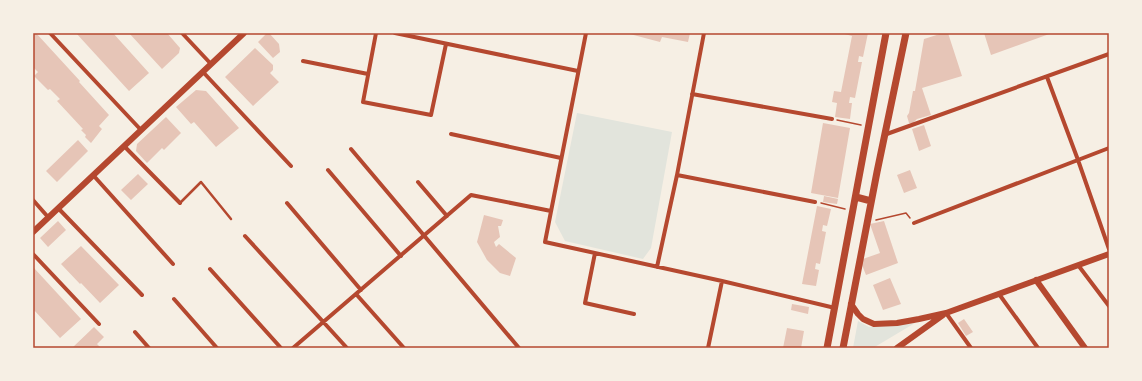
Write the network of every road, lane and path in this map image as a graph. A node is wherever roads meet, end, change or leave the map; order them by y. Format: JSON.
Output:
{"nodes":[{"id":1,"x":50,"y":33,"type":"edge"},
{"id":2,"x":182,"y":33,"type":"edge"},
{"id":3,"x":244,"y":33,"type":"edge"},
{"id":4,"x":376,"y":33,"type":"edge"},
{"id":5,"x":395,"y":33,"type":"edge"},
{"id":6,"x":586,"y":33,"type":"edge"},
{"id":7,"x":704,"y":33,"type":"edge"},
{"id":8,"x":886,"y":33,"type":"edge"},
{"id":9,"x":906,"y":33,"type":"edge"},
{"id":10,"x":446,"y":44,"type":"junction"},
{"id":11,"x":1109,"y":54,"type":"edge"},
{"id":12,"x":303,"y":61,"type":"dead end"},
{"id":13,"x":211,"y":64,"type":"junction"},
{"id":14,"x":578,"y":71,"type":"junction"},
{"id":15,"x":203,"y":72,"type":"junction"},
{"id":16,"x":368,"y":74,"type":"junction"},
{"id":17,"x":1047,"y":77,"type":"junction"},
{"id":18,"x":692,"y":94,"type":"junction"},
{"id":19,"x":832,"y":119,"type":"joint"},
{"id":20,"x":869,"y":126,"type":"junction"},
{"id":21,"x":141,"y":130,"type":"junction"},
{"id":22,"x":451,"y":134,"type":"dead end"},
{"id":23,"x":884,"y":135,"type":"junction"},
{"id":24,"x":124,"y":146,"type":"junction"},
{"id":25,"x":1109,"y":148,"type":"edge"},
{"id":26,"x":351,"y":149,"type":"dead end"},
{"id":27,"x":562,"y":158,"type":"junction"},
{"id":28,"x":1078,"y":160,"type":"junction"},
{"id":29,"x":290,"y":166,"type":"dead end"},
{"id":30,"x":328,"y":170,"type":"dead end"},
{"id":31,"x":93,"y":175,"type":"junction"},
{"id":32,"x":677,"y":175,"type":"junction"},
{"id":33,"x":418,"y":182,"type":"dead end"},
{"id":34,"x":856,"y":197,"type":"junction"},
{"id":35,"x":33,"y":200,"type":"edge"},
{"id":36,"x":871,"y":201,"type":"junction"},
{"id":37,"x":180,"y":202,"type":"joint"},
{"id":38,"x":815,"y":202,"type":"joint"},
{"id":39,"x":287,"y":203,"type":"dead end"},
{"id":40,"x":58,"y":208,"type":"junction"},
{"id":41,"x":551,"y":211,"type":"junction"},
{"id":42,"x":853,"y":211,"type":"junction"},
{"id":43,"x":447,"y":216,"type":"junction"},
{"id":44,"x":48,"y":217,"type":"junction"},
{"id":45,"x":231,"y":219,"type":"dead end"},
{"id":46,"x":867,"y":222,"type":"junction"},
{"id":47,"x":914,"y":223,"type":"joint"},
{"id":48,"x":33,"y":232,"type":"edge"},
{"id":49,"x":245,"y":236,"type":"dead end"},
{"id":50,"x":424,"y":236,"type":"junction"},
{"id":51,"x":1109,"y":249,"type":"edge"},
{"id":52,"x":595,"y":253,"type":"junction"},
{"id":53,"x":33,"y":254,"type":"edge"},
{"id":54,"x":1109,"y":254,"type":"edge"},
{"id":55,"x":401,"y":256,"type":"junction"},
{"id":56,"x":173,"y":264,"type":"dead end"},
{"id":57,"x":1078,"y":265,"type":"junction"},
{"id":58,"x":657,"y":267,"type":"junction"},
{"id":59,"x":210,"y":269,"type":"dead end"},
{"id":60,"x":1036,"y":280,"type":"junction"},
{"id":61,"x":722,"y":281,"type":"junction"},
{"id":62,"x":361,"y":290,"type":"junction"},
{"id":63,"x":356,"y":294,"type":"junction"},
{"id":64,"x":999,"y":294,"type":"junction"},
{"id":65,"x":142,"y":295,"type":"dead end"},
{"id":66,"x":174,"y":299,"type":"dead end"},
{"id":67,"x":851,"y":304,"type":"junction"},
{"id":68,"x":1109,"y":306,"type":"edge"},
{"id":69,"x":835,"y":308,"type":"junction"},
{"id":70,"x":946,"y":313,"type":"junction"},
{"id":71,"x":634,"y":314,"type":"dead end"},
{"id":72,"x":324,"y":322,"type":"junction"},
{"id":73,"x":99,"y":324,"type":"dead end"},
{"id":74,"x":135,"y":332,"type":"dead end"},
{"id":75,"x":149,"y":348,"type":"edge"},
{"id":76,"x":217,"y":348,"type":"edge"},
{"id":77,"x":281,"y":348,"type":"edge"},
{"id":78,"x":293,"y":348,"type":"edge"},
{"id":79,"x":347,"y":348,"type":"edge"},
{"id":80,"x":404,"y":348,"type":"edge"},
{"id":81,"x":520,"y":348,"type":"edge"},
{"id":82,"x":708,"y":348,"type":"edge"},
{"id":83,"x":827,"y":348,"type":"edge"},
{"id":84,"x":842,"y":348,"type":"edge"},
{"id":85,"x":897,"y":348,"type":"edge"},
{"id":86,"x":971,"y":348,"type":"edge"},
{"id":87,"x":1038,"y":348,"type":"edge"},
{"id":88,"x":1085,"y":348,"type":"edge"}],
"edges":[{"from":1,"to":21,"type":"street"},
{"from":2,"to":13,"type":"street"},
{"from":3,"to":13,"type":"street"},
{"from":4,"to":16,"type":"street"},
{"from":5,"to":10,"type":"street"},
{"from":6,"to":14,"type":"street"},
{"from":7,"to":18,"type":"street"},
{"from":8,"to":20,"type":"main road"},
{"from":9,"to":23,"type":"main road"},
{"from":10,"to":14,"type":"street"},
{"from":10,"to":16,"type":"street"},
{"from":11,"to":17,"type":"street"},
{"from":12,"to":16,"type":"street"},
{"from":13,"to":15,"type":"street"},
{"from":14,"to":27,"type":"street"},
{"from":15,"to":21,"type":"street"},
{"from":15,"to":29,"type":"street"},
{"from":17,"to":23,"type":"street"},
{"from":17,"to":28,"type":"street"},
{"from":18,"to":19,"type":"street"},
{"from":18,"to":32,"type":"street"},
{"from":19,"to":20,"type":"path"},
{"from":20,"to":34,"type":"main road"},
{"from":21,"to":24,"type":"street"},
{"from":22,"to":27,"type":"street"},
{"from":23,"to":36,"type":"main road"},
{"from":24,"to":31,"type":"street"},
{"from":24,"to":37,"type":"street"},
{"from":25,"to":28,"type":"street"},
{"from":26,"to":50,"type":"street"},
{"from":27,"to":41,"type":"street"},
{"from":28,"to":47,"type":"street"},
{"from":28,"to":51,"type":"street"},
{"from":30,"to":55,"type":"street"},
{"from":31,"to":40,"type":"street"},
{"from":31,"to":56,"type":"street"},
{"from":32,"to":38,"type":"street"},
{"from":32,"to":58,"type":"street"},
{"from":33,"to":43,"type":"street"},
{"from":34,"to":36,"type":"main road"},
{"from":34,"to":42,"type":"main road"},
{"from":35,"to":44,"type":"street"},
{"from":36,"to":46,"type":"main road"},
{"from":37,"to":45,"type":"lane"},
{"from":38,"to":42,"type":"path"},
{"from":39,"to":62,"type":"street"},
{"from":40,"to":44,"type":"street"},
{"from":40,"to":65,"type":"street"},
{"from":41,"to":43,"type":"street"},
{"from":41,"to":52,"type":"street"},
{"from":42,"to":69,"type":"main road"},
{"from":43,"to":50,"type":"street"},
{"from":44,"to":48,"type":"street"},
{"from":46,"to":47,"type":"path"},
{"from":46,"to":67,"type":"main road"},
{"from":49,"to":72,"type":"street"},
{"from":50,"to":55,"type":"street"},
{"from":50,"to":81,"type":"street"},
{"from":52,"to":58,"type":"street"},
{"from":52,"to":71,"type":"street"},
{"from":53,"to":73,"type":"street"},
{"from":54,"to":57,"type":"street"},
{"from":55,"to":62,"type":"street"},
{"from":57,"to":60,"type":"street"},
{"from":57,"to":68,"type":"street"},
{"from":58,"to":61,"type":"street"},
{"from":59,"to":77,"type":"street"},
{"from":60,"to":64,"type":"street"},
{"from":60,"to":88,"type":"street"},
{"from":61,"to":69,"type":"street"},
{"from":61,"to":82,"type":"street"},
{"from":62,"to":63,"type":"street"},
{"from":63,"to":72,"type":"street"},
{"from":63,"to":80,"type":"street"},
{"from":64,"to":70,"type":"street"},
{"from":64,"to":87,"type":"street"},
{"from":66,"to":76,"type":"street"},
{"from":67,"to":70,"type":"street"},
{"from":67,"to":84,"type":"main road"},
{"from":69,"to":83,"type":"main road"},
{"from":70,"to":85,"type":"street"},
{"from":70,"to":86,"type":"street"},
{"from":72,"to":78,"type":"street"},
{"from":72,"to":79,"type":"street"},
{"from":74,"to":75,"type":"street"}]}
